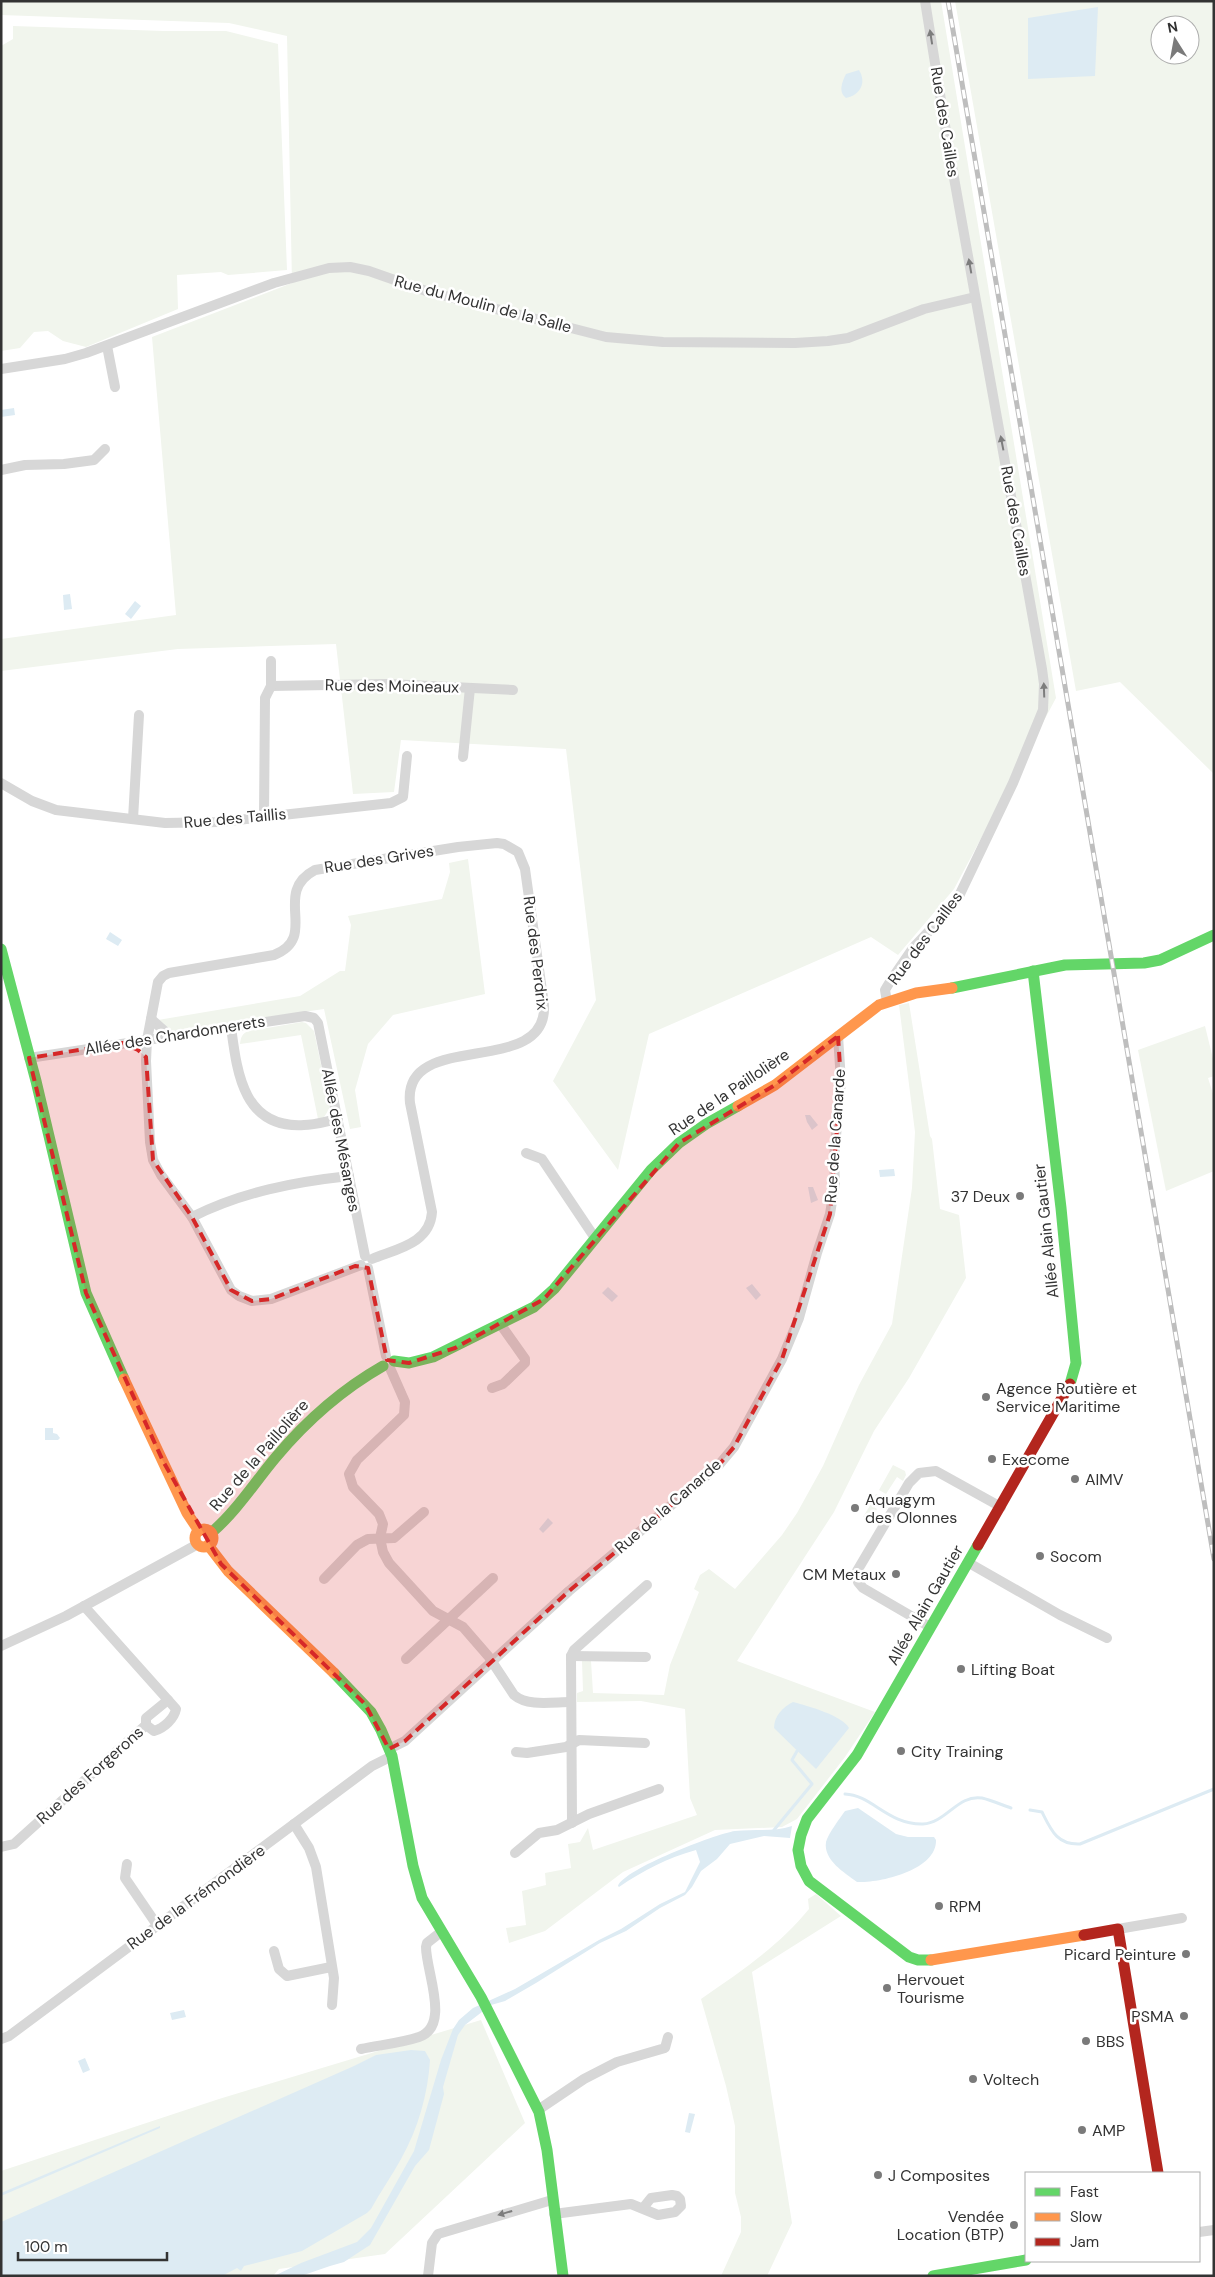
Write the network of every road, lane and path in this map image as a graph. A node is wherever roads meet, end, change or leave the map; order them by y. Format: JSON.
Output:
{"nodes":[{"id":1,"x":925,"y":1,"type":"edge"},
{"id":2,"x":975,"y":297,"type":"junction"},
{"id":3,"x":107,"y":346,"type":"junction"},
{"id":4,"x":1,"y":369,"type":"edge"},
{"id":5,"x":115,"y":387,"type":"dead end"},
{"id":6,"x":105,"y":449,"type":"dead end"},
{"id":7,"x":1,"y":470,"type":"edge"},
{"id":8,"x":271,"y":661,"type":"dead end"},
{"id":9,"x":271,"y":686,"type":"junction"},
{"id":10,"x":470,"y":688,"type":"junction"},
{"id":11,"x":514,"y":690,"type":"dead end"},
{"id":12,"x":139,"y":715,"type":"dead end"},
{"id":13,"x":407,"y":756,"type":"dead end"},
{"id":14,"x":463,"y":757,"type":"dead end"},
{"id":15,"x":1,"y":783,"type":"edge"},
{"id":16,"x":264,"y":816,"type":"junction"},
{"id":17,"x":133,"y":819,"type":"junction"},
{"id":18,"x":458,"y":847,"type":"joint"},
{"id":19,"x":1214,"y":934,"type":"edge"},
{"id":20,"x":1,"y":949,"type":"edge"},
{"id":21,"x":1032,"y":972,"type":"junction"},
{"id":22,"x":887,"y":1002,"type":"junction"},
{"id":23,"x":151,"y":1019,"type":"junction"},
{"id":24,"x":318,"y":1023,"type":"joint"},
{"id":25,"x":231,"y":1027,"type":"junction"},
{"id":26,"x":170,"y":1036,"type":"junction"},
{"id":27,"x":838,"y":1036,"type":"junction"},
{"id":28,"x":147,"y":1040,"type":"junction"},
{"id":29,"x":123,"y":1043,"type":"junction"},
{"id":30,"x":146,"y":1057,"type":"junction"},
{"id":31,"x":29,"y":1058,"type":"junction"},
{"id":32,"x":338,"y":1119,"type":"junction"},
{"id":33,"x":526,"y":1153,"type":"dead end"},
{"id":34,"x":349,"y":1176,"type":"junction"},
{"id":35,"x":192,"y":1217,"type":"junction"},
{"id":36,"x":595,"y":1238,"type":"junction"},
{"id":37,"x":366,"y":1262,"type":"junction"},
{"id":38,"x":501,"y":1325,"type":"junction"},
{"id":39,"x":388,"y":1363,"type":"junction"},
{"id":40,"x":492,"y":1388,"type":"dead end"},
{"id":41,"x":1000,"y":1507,"type":"junction"},
{"id":42,"x":424,"y":1512,"type":"dead end"},
{"id":43,"x":198,"y":1531,"type":"junction"},
{"id":44,"x":211,"y":1533,"type":"junction"},
{"id":45,"x":380,"y":1538,"type":"junction"},
{"id":46,"x":203,"y":1545,"type":"junction"},
{"id":47,"x":969,"y":1563,"type":"junction"},
{"id":48,"x":493,"y":1578,"type":"dead end"},
{"id":49,"x":324,"y":1579,"type":"dead end"},
{"id":50,"x":647,"y":1585,"type":"dead end"},
{"id":51,"x":84,"y":1606,"type":"junction"},
{"id":52,"x":451,"y":1619,"type":"junction"},
{"id":53,"x":930,"y":1627,"type":"junction"},
{"id":54,"x":1107,"y":1638,"type":"dead end"},
{"id":55,"x":1,"y":1646,"type":"edge"},
{"id":56,"x":571,"y":1656,"type":"junction"},
{"id":57,"x":646,"y":1657,"type":"dead end"},
{"id":58,"x":406,"y":1659,"type":"dead end"},
{"id":59,"x":491,"y":1662,"type":"junction"},
{"id":60,"x":168,"y":1700,"type":"junction"},
{"id":61,"x":571,"y":1702,"type":"junction"},
{"id":62,"x":146,"y":1725,"type":"junction"},
{"id":63,"x":645,"y":1743,"type":"dead end"},
{"id":64,"x":571,"y":1744,"type":"junction"},
{"id":65,"x":516,"y":1752,"type":"dead end"},
{"id":66,"x":391,"y":1753,"type":"junction"},
{"id":67,"x":659,"y":1789,"type":"dead end"},
{"id":68,"x":572,"y":1823,"type":"junction"},
{"id":69,"x":294,"y":1824,"type":"junction"},
{"id":70,"x":1,"y":1847,"type":"edge"},
{"id":71,"x":515,"y":1853,"type":"dead end"},
{"id":72,"x":128,"y":1864,"type":"dead end"},
{"id":73,"x":1182,"y":1918,"type":"dead end"},
{"id":74,"x":157,"y":1925,"type":"junction"},
{"id":75,"x":1118,"y":1929,"type":"junction"},
{"id":76,"x":441,"y":1932,"type":"junction"},
{"id":77,"x":274,"y":1951,"type":"dead end"},
{"id":78,"x":332,"y":1967,"type":"junction"},
{"id":79,"x":332,"y":2005,"type":"dead end"},
{"id":80,"x":668,"y":2038,"type":"dead end"},
{"id":81,"x":1,"y":2039,"type":"edge"},
{"id":82,"x":361,"y":2049,"type":"dead end"},
{"id":83,"x":538,"y":2110,"type":"junction"},
{"id":84,"x":1158,"y":2172,"type":"edge"},
{"id":85,"x":552,"y":2200,"type":"junction"},
{"id":86,"x":642,"y":2208,"type":"dead end"},
{"id":87,"x":554,"y":2214,"type":"junction"},
{"id":88,"x":1214,"y":2230,"type":"edge"},
{"id":89,"x":1200,"y":2232,"type":"edge"},
{"id":90,"x":1025,"y":2260,"type":"edge"},
{"id":91,"x":428,"y":2276,"type":"edge"},
{"id":92,"x":563,"y":2276,"type":"edge"},
{"id":93,"x":933,"y":2276,"type":"edge"}],
"edges":[{"from":2,"to":1,"type":"street","name":"Rue des Cailles","one_way":true},
{"from":2,"to":3,"type":"street","name":"Rue du Moulin de la Salle"},
{"from":22,"to":2,"type":"street","name":"Rue des Cailles","one_way":true},
{"from":3,"to":4,"type":"street","name":"Rue du Moulin de la Salle"},
{"from":3,"to":5,"type":"street"},
{"from":6,"to":7,"type":"street"},
{"from":8,"to":9,"type":"street"},
{"from":9,"to":10,"type":"street","name":"Rue des Moineaux"},
{"from":9,"to":16,"type":"street"},
{"from":10,"to":11,"type":"street","name":"Rue des Moineaux"},
{"from":10,"to":14,"type":"street"},
{"from":12,"to":17,"type":"street"},
{"from":13,"to":16,"type":"street","name":"Rue des Taillis"},
{"from":15,"to":17,"type":"street","name":"Rue des Taillis"},
{"from":16,"to":17,"type":"street","name":"Rue des Taillis"},
{"from":18,"to":23,"type":"street","name":"Rue des Grives"},
{"from":18,"to":37,"type":"street","name":"Rue des Perdrix"},
{"from":19,"to":21,"type":"street","name":"Rue de la Paillolière"},
{"from":20,"to":31,"type":"street"},
{"from":21,"to":22,"type":"street","name":"Rue de la Paillolière"},
{"from":21,"to":41,"type":"street","name":"Allée Alain Gautier"},
{"from":22,"to":27,"type":"street","name":"Rue de la Paillolière"},
{"from":23,"to":26,"type":"street"},
{"from":23,"to":28,"type":"street","name":"Rue des Grives"},
{"from":24,"to":25,"type":"street","name":"Allée des Chardonnerets"},
{"from":24,"to":32,"type":"street","name":"Allée des Mésanges"},
{"from":25,"to":26,"type":"street","name":"Allée des Chardonnerets"},
{"from":25,"to":32,"type":"street"},
{"from":26,"to":28,"type":"street","name":"Allée des Chardonnerets"},
{"from":27,"to":36,"type":"street","name":"Rue de la Paillolière"},
{"from":27,"to":59,"type":"street","name":"Rue de la Canarde"},
{"from":28,"to":29,"type":"street","name":"Allée des Chardonnerets"},
{"from":28,"to":30,"type":"street","name":"Rue des Grives"},
{"from":29,"to":30,"type":"street"},
{"from":29,"to":31,"type":"street","name":"Allée des Chardonnerets"},
{"from":30,"to":35,"type":"street","name":"Rue des Grives"},
{"from":31,"to":43,"type":"street"},
{"from":32,"to":34,"type":"street","name":"Allée des Mésanges"},
{"from":33,"to":36,"type":"street"},
{"from":34,"to":35,"type":"street"},
{"from":34,"to":37,"type":"street","name":"Allée des Mésanges"},
{"from":35,"to":37,"type":"street","name":"Rue des Perdrix"},
{"from":36,"to":38,"type":"street","name":"Rue de la Paillolière"},
{"from":37,"to":39,"type":"street","name":"Allée des Mésanges"},
{"from":38,"to":39,"type":"street","name":"Rue de la Paillolière"},
{"from":38,"to":40,"type":"street"},
{"from":39,"to":44,"type":"street","name":"Rue de la Paillolière"},
{"from":39,"to":45,"type":"street","name":"Allée des Mésanges"},
{"from":41,"to":47,"type":"street","name":"Allée Alain Gautier"},
{"from":41,"to":53,"type":"street"},
{"from":42,"to":45,"type":"street"},
{"from":43,"to":44,"type":"street"},
{"from":43,"to":46,"type":"street"},
{"from":44,"to":46,"type":"street"},
{"from":45,"to":49,"type":"street"},
{"from":45,"to":52,"type":"street"},
{"from":46,"to":51,"type":"street"},
{"from":46,"to":66,"type":"street"},
{"from":47,"to":53,"type":"street","name":"Allée Alain Gautier"},
{"from":47,"to":54,"type":"street"},
{"from":48,"to":52,"type":"street"},
{"from":50,"to":56,"type":"street"},
{"from":51,"to":55,"type":"street"},
{"from":51,"to":60,"type":"street"},
{"from":52,"to":58,"type":"street"},
{"from":52,"to":59,"type":"street"},
{"from":53,"to":75,"type":"street","name":"Allée Alain Gautier"},
{"from":56,"to":57,"type":"street"},
{"from":56,"to":61,"type":"street"},
{"from":59,"to":61,"type":"street"},
{"from":59,"to":66,"type":"street","name":"Rue de la Canarde"},
{"from":60,"to":62,"type":"street","name":"Rue des Forgerons"},
{"from":60,"to":62,"type":"street"},
{"from":61,"to":64,"type":"street"},
{"from":62,"to":70,"type":"street","name":"Rue des Forgerons"},
{"from":63,"to":64,"type":"street"},
{"from":64,"to":65,"type":"street"},
{"from":64,"to":68,"type":"street"},
{"from":66,"to":69,"type":"street","name":"Rue de la Frémondière"},
{"from":66,"to":76,"type":"street"},
{"from":67,"to":68,"type":"street"},
{"from":68,"to":71,"type":"street"},
{"from":69,"to":74,"type":"street","name":"Rue de la Frémondière"},
{"from":69,"to":78,"type":"street"},
{"from":72,"to":74,"type":"street"},
{"from":73,"to":75,"type":"street","name":"Allée Alain Gautier"},
{"from":74,"to":81,"type":"street","name":"Rue de la Frémondière"},
{"from":75,"to":84,"type":"street"},
{"from":76,"to":82,"type":"street"},
{"from":76,"to":83,"type":"street"},
{"from":77,"to":78,"type":"street"},
{"from":78,"to":79,"type":"street"},
{"from":80,"to":83,"type":"street"},
{"from":83,"to":85,"type":"street"},
{"from":85,"to":87,"type":"street"},
{"from":85,"to":91,"type":"street","one_way":true},
{"from":86,"to":87,"type":"street"},
{"from":87,"to":92,"type":"street"},
{"from":88,"to":89,"type":"street"},
{"from":90,"to":93,"type":"street"}]}
